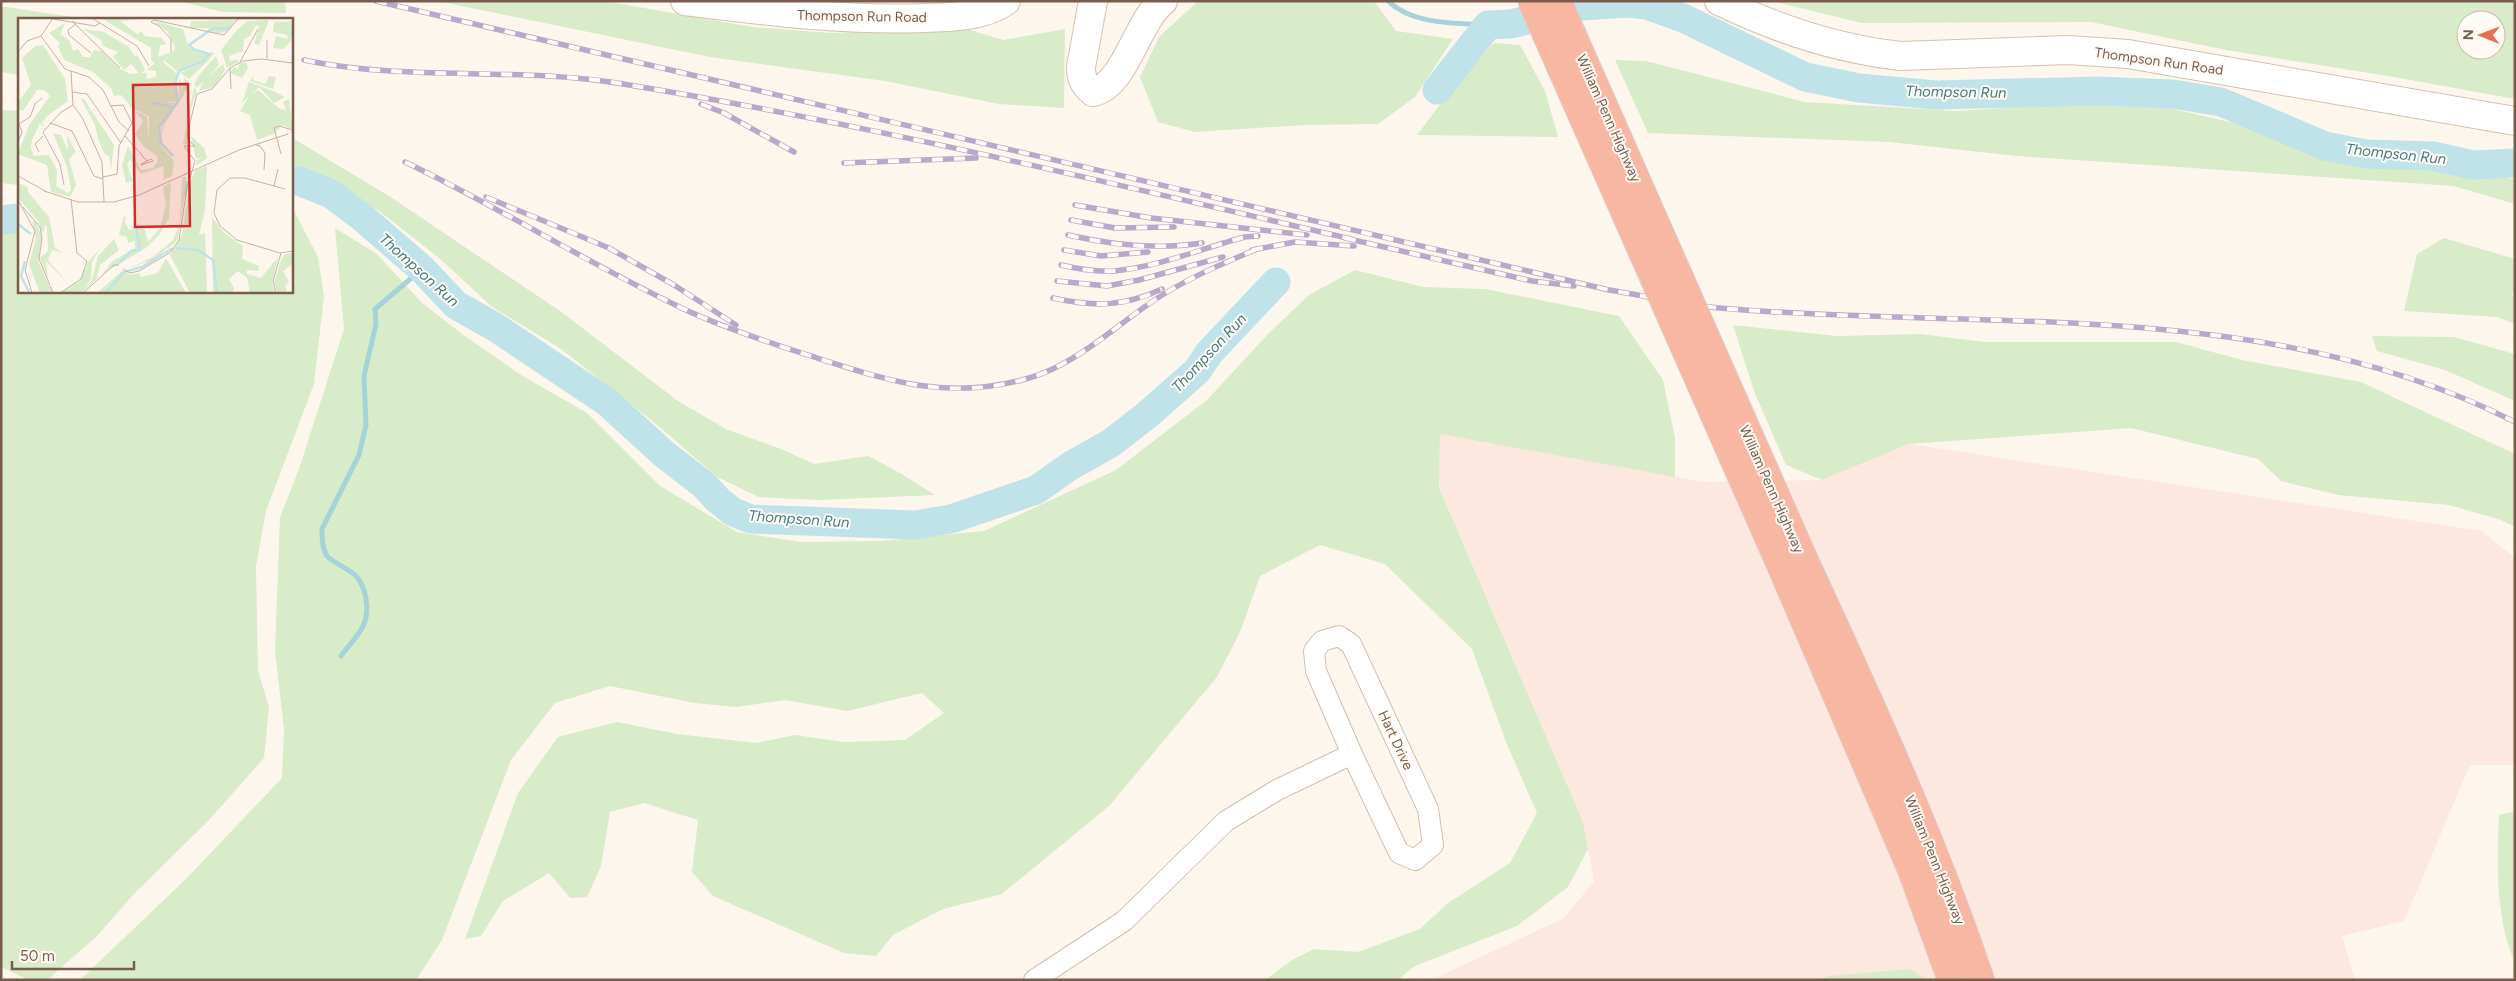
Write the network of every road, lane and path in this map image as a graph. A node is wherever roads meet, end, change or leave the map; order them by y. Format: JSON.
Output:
{"nodes":[{"id":1,"x":685,"y":1,"type":"edge"},
{"id":2,"x":1006,"y":1,"type":"edge"},
{"id":3,"x":1093,"y":1,"type":"edge"},
{"id":4,"x":1163,"y":1,"type":"edge"},
{"id":5,"x":1532,"y":1,"type":"edge"},
{"id":6,"x":1558,"y":1,"type":"edge"},
{"id":7,"x":1719,"y":1,"type":"edge"},
{"id":8,"x":2515,"y":121,"type":"edge"},
{"id":9,"x":1791,"y":560,"type":"junction"},
{"id":10,"x":1352,"y":754,"type":"junction"},
{"id":11,"x":1034,"y":980,"type":"edge"},
{"id":12,"x":1952,"y":980,"type":"edge"},
{"id":13,"x":1980,"y":980,"type":"edge"}],
"edges":[{"from":1,"to":2,"type":"street","name":"Thompson Run Road"},
{"from":3,"to":4,"type":"street"},
{"from":5,"to":9,"type":"highway","name":"William Penn Highway","bridge":true},
{"from":6,"to":9,"type":"highway","name":"William Penn Highway","bridge":true},
{"from":7,"to":8,"type":"street","name":"Thompson Run Road"},
{"from":9,"to":12,"type":"highway","name":"William Penn Highway"},
{"from":9,"to":13,"type":"highway","name":"William Penn Highway"},
{"from":10,"to":10,"type":"street","name":"Hart Drive"},
{"from":10,"to":11,"type":"street"}]}
